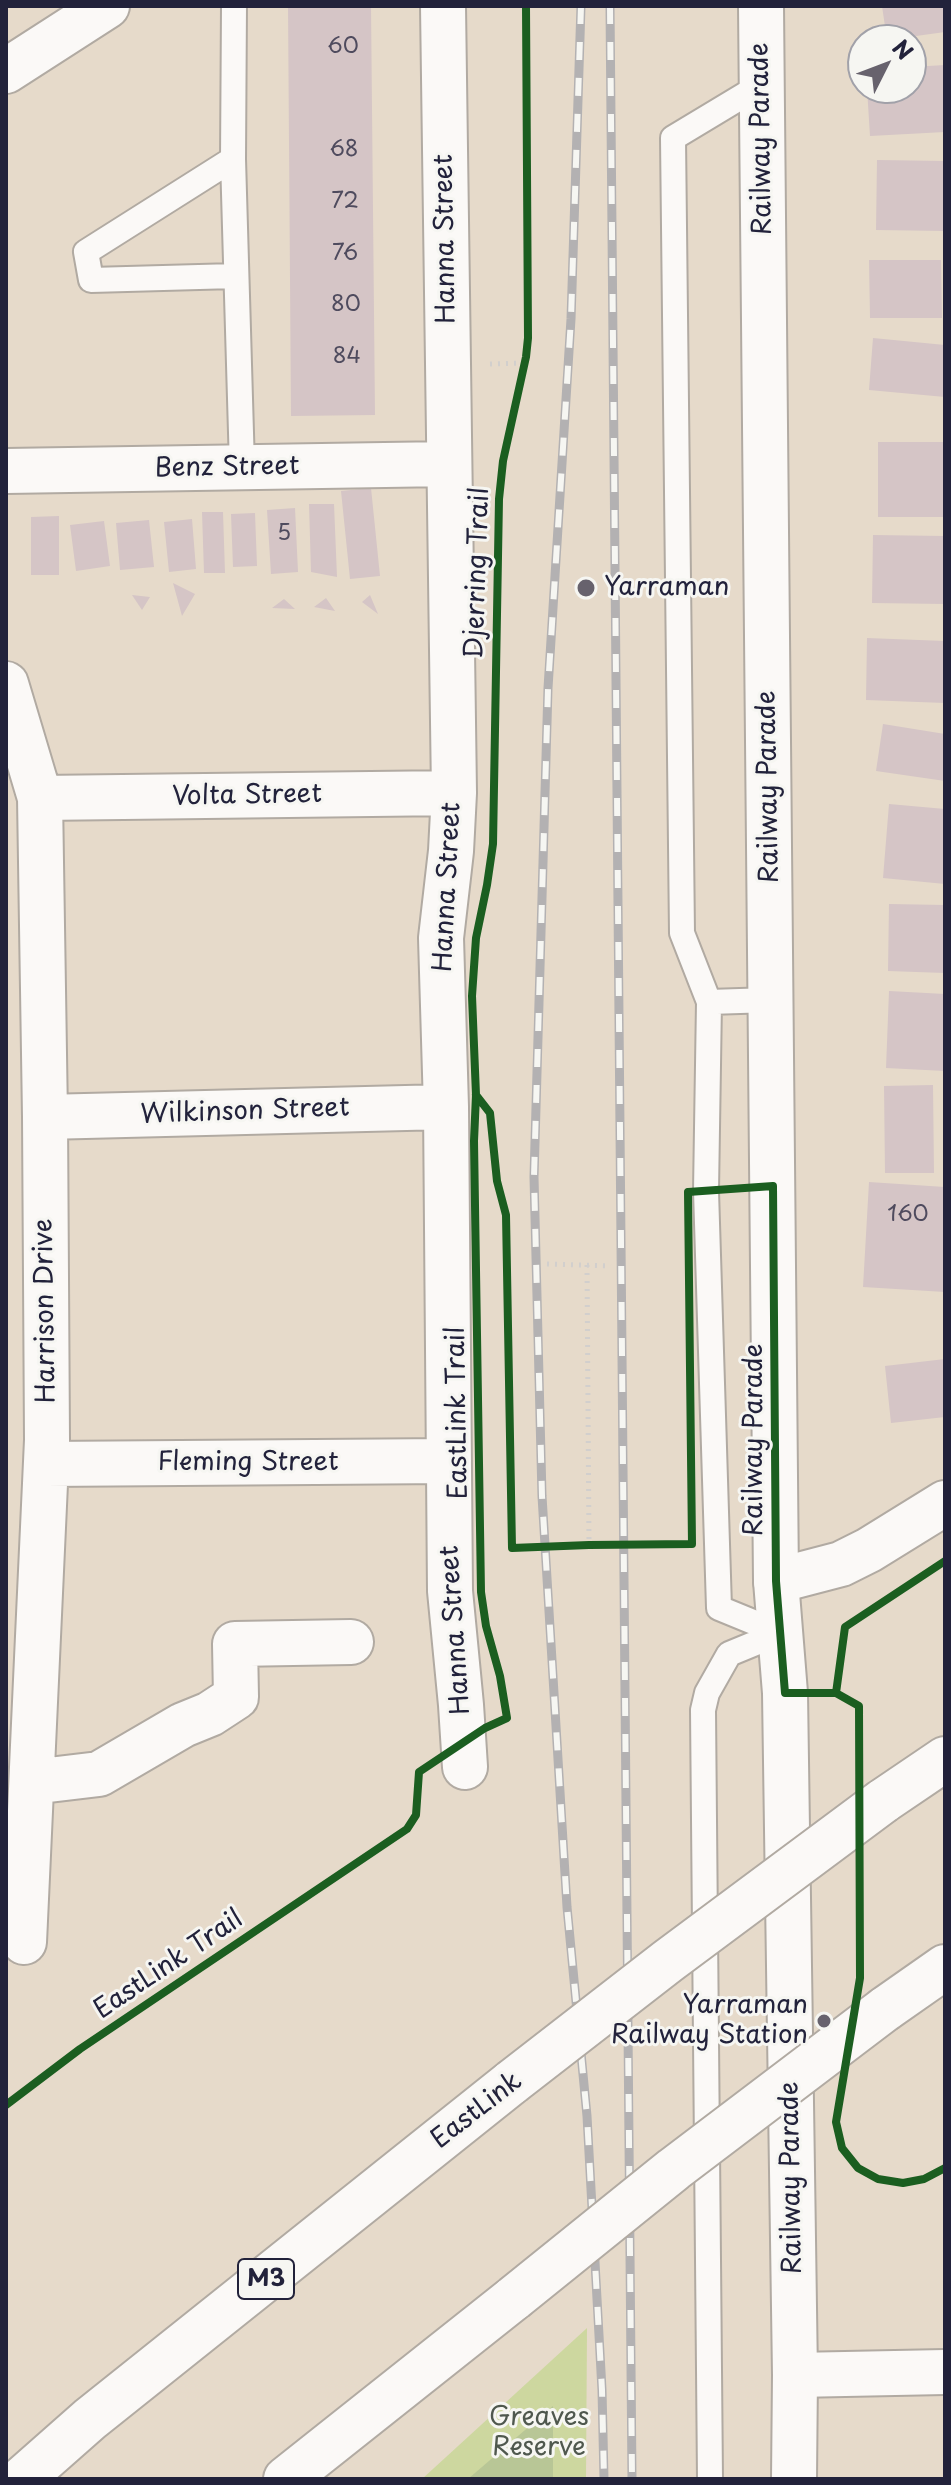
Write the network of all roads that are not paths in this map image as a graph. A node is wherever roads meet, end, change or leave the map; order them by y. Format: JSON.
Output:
{"nodes":[{"id":1,"x":107,"y":6,"type":"edge"},
{"id":2,"x":234,"y":6,"type":"edge"},
{"id":3,"x":443,"y":6,"type":"edge"},
{"id":4,"x":761,"y":6,"type":"edge"},
{"id":5,"x":6,"y":71,"type":"edge"},
{"id":6,"x":761,"y":85,"type":"junction"},
{"id":7,"x":233,"y":159,"type":"junction"},
{"id":8,"x":235,"y":276,"type":"junction"},
{"id":9,"x":448,"y":464,"type":"junction"},
{"id":10,"x":242,"y":467,"type":"junction"},
{"id":11,"x":6,"y":471,"type":"edge"},
{"id":12,"x":6,"y":684,"type":"edge"},
{"id":13,"x":454,"y":793,"type":"junction"},
{"id":14,"x":40,"y":798,"type":"junction"},
{"id":15,"x":771,"y":1000,"type":"junction"},
{"id":16,"x":709,"y":1002,"type":"junction"},
{"id":17,"x":446,"y":1107,"type":"junction"},
{"id":18,"x":45,"y":1117,"type":"junction"},
{"id":19,"x":449,"y":1461,"type":"junction"},
{"id":20,"x":46,"y":1464,"type":"junction"},
{"id":21,"x":945,"y":1503,"type":"edge"},
{"id":22,"x":776,"y":1581,"type":"junction"},
{"id":23,"x":780,"y":1633,"type":"junction"},
{"id":24,"x":351,"y":1642,"type":"dead end"},
{"id":25,"x":945,"y":1759,"type":"edge"},
{"id":26,"x":465,"y":1767,"type":"dead end"},
{"id":27,"x":32,"y":1782,"type":"junction"},
{"id":28,"x":24,"y":1942,"type":"dead end"},
{"id":29,"x":945,"y":1967,"type":"edge"},
{"id":30,"x":945,"y":2372,"type":"edge"},
{"id":31,"x":795,"y":2375,"type":"junction"},
{"id":32,"x":22,"y":2479,"type":"edge"},
{"id":33,"x":286,"y":2479,"type":"edge"},
{"id":34,"x":710,"y":2479,"type":"edge"},
{"id":35,"x":794,"y":2479,"type":"edge"}],
"edges":[{"from":1,"to":5,"type":"main road"},
{"from":2,"to":7,"type":"lane"},
{"from":3,"to":9,"type":"main road","name":"Hanna Street"},
{"from":4,"to":6,"type":"main road","name":"Railway Parade"},
{"from":6,"to":15,"type":"main road","name":"Railway Parade"},
{"from":6,"to":16,"type":"lane"},
{"from":7,"to":8,"type":"lane"},
{"from":7,"to":8,"type":"lane"},
{"from":8,"to":10,"type":"lane"},
{"from":9,"to":10,"type":"main road","name":"Benz Street"},
{"from":9,"to":13,"type":"main road","name":"Hanna Street"},
{"from":10,"to":11,"type":"main road","name":"Benz Street"},
{"from":12,"to":14,"type":"main road","name":"Harrison Drive"},
{"from":13,"to":14,"type":"main road","name":"Volta Street"},
{"from":13,"to":17,"type":"main road","name":"Hanna Street"},
{"from":14,"to":18,"type":"main road","name":"Harrison Drive"},
{"from":15,"to":16,"type":"lane"},
{"from":15,"to":22,"type":"main road","name":"Railway Parade"},
{"from":16,"to":23,"type":"lane"},
{"from":17,"to":18,"type":"main road","name":"Wilkinson Street"},
{"from":17,"to":19,"type":"main road","name":"Hanna Street"},
{"from":18,"to":20,"type":"main road","name":"Harrison Drive"},
{"from":19,"to":20,"type":"main road","name":"Fleming Street"},
{"from":19,"to":26,"type":"main road","name":"Hanna Street"},
{"from":20,"to":27,"type":"main road","name":"Harrison Drive"},
{"from":21,"to":22,"type":"main road"},
{"from":22,"to":23,"type":"main road","name":"Railway Parade"},
{"from":23,"to":31,"type":"main road","name":"Railway Parade"},
{"from":23,"to":34,"type":"lane"},
{"from":24,"to":27,"type":"main road"},
{"from":25,"to":32,"type":"main road","name":"EastLink","number":"M3","bridge":true},
{"from":27,"to":28,"type":"main road","name":"Harrison Drive"},
{"from":29,"to":33,"type":"main road","bridge":true},
{"from":30,"to":31,"type":"main road"},
{"from":31,"to":35,"type":"main road","name":"Railway Parade"}]}
